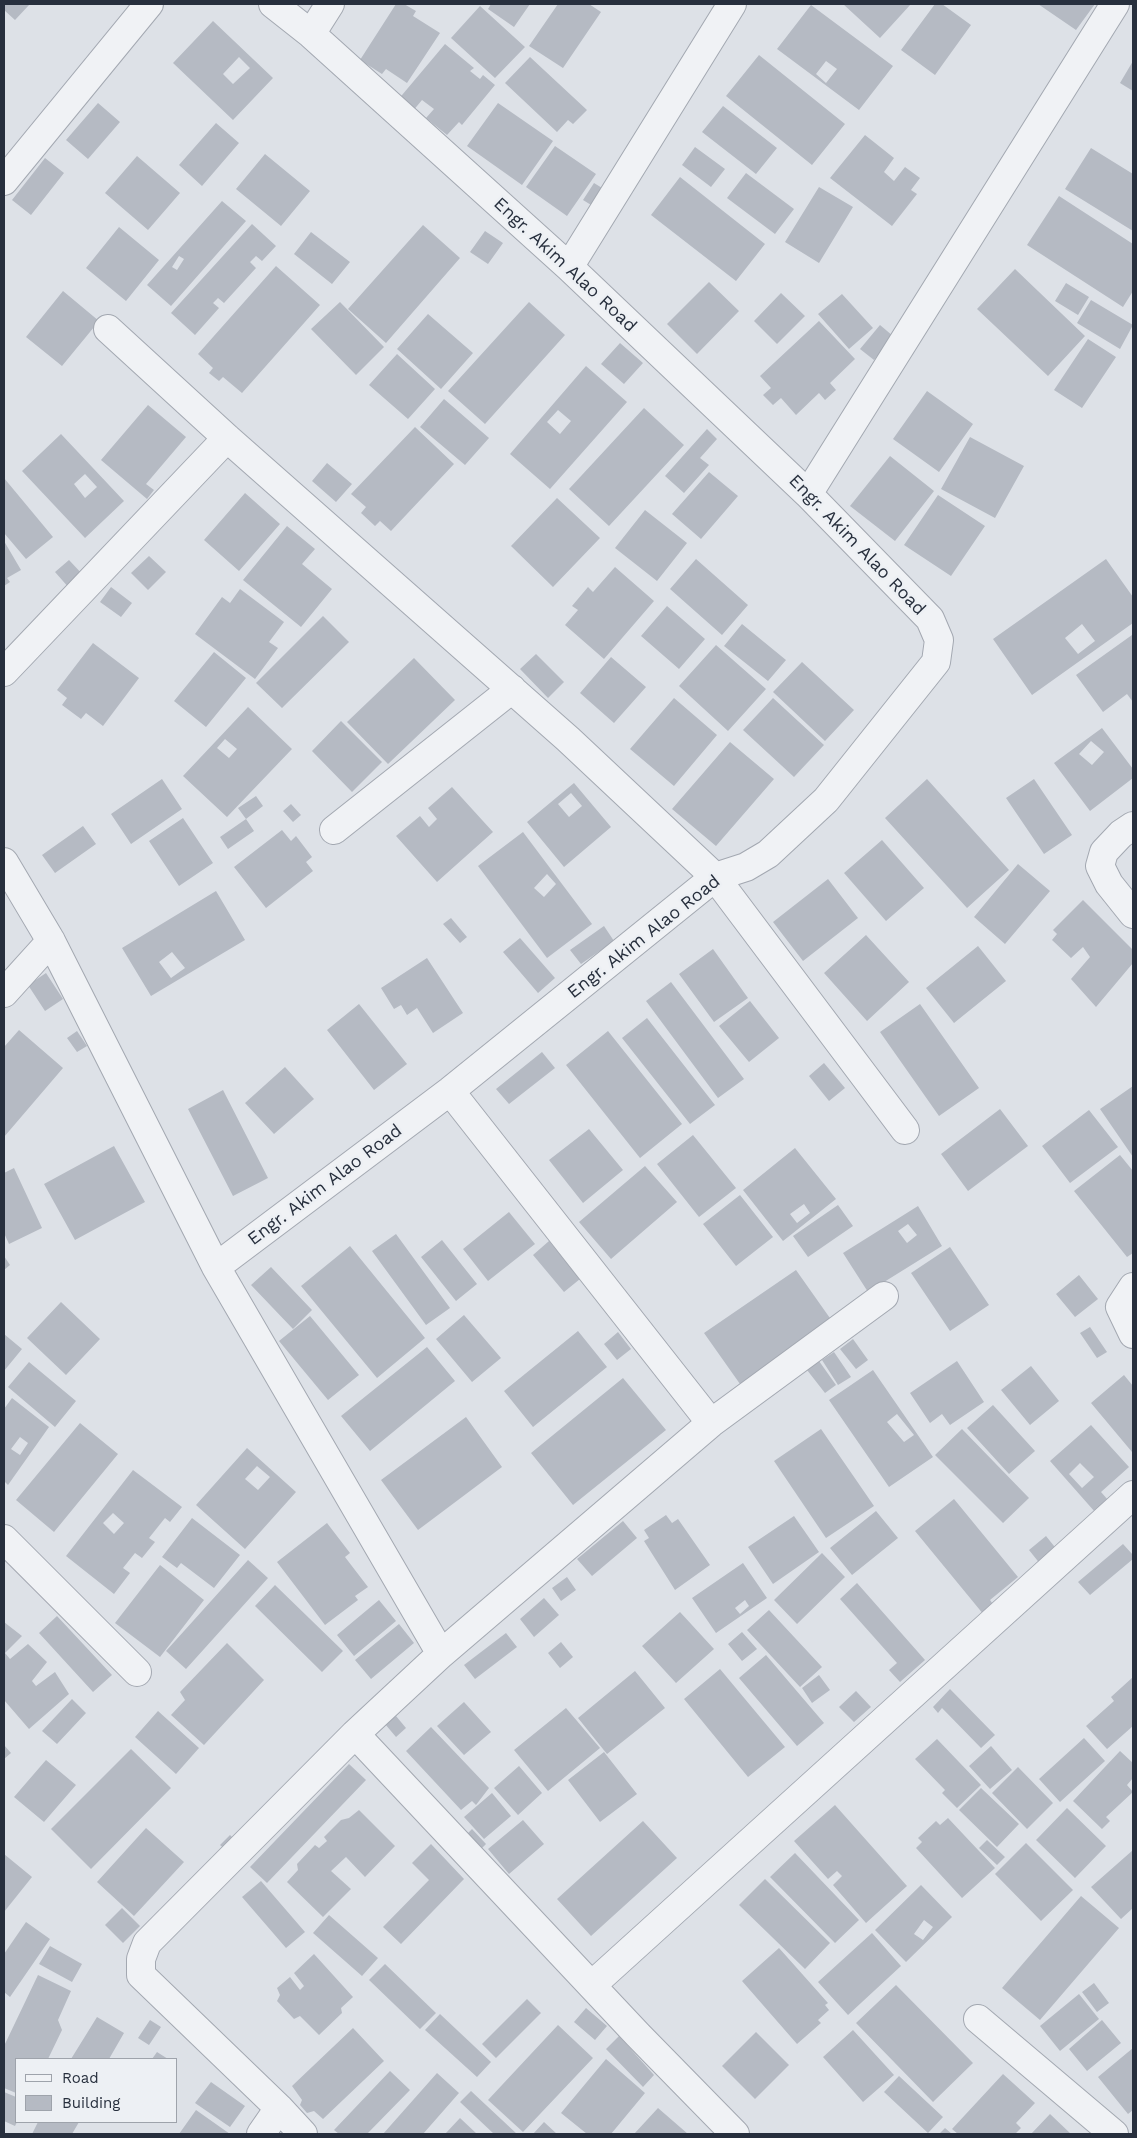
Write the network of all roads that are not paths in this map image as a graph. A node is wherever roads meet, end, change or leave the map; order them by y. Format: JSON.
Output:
{"nodes":[{"id":1,"x":149,"y":4,"type":"edge"},
{"id":2,"x":273,"y":4,"type":"edge"},
{"id":3,"x":330,"y":4,"type":"edge"},
{"id":4,"x":732,"y":4,"type":"edge"},
{"id":5,"x":1115,"y":4,"type":"edge"},
{"id":6,"x":311,"y":34,"type":"junction"},
{"id":7,"x":7,"y":170,"type":"edge"},
{"id":8,"x":569,"y":267,"type":"junction"},
{"id":9,"x":108,"y":329,"type":"dead end"},
{"id":10,"x":227,"y":438,"type":"junction"},
{"id":11,"x":808,"y":494,"type":"junction"},
{"id":12,"x":4,"y":672,"type":"edge"},
{"id":13,"x":512,"y":689,"type":"junction"},
{"id":14,"x":1133,"y":826,"type":"edge"},
{"id":15,"x":334,"y":830,"type":"dead end"},
{"id":16,"x":4,"y":862,"type":"edge"},
{"id":17,"x":715,"y":877,"type":"junction"},
{"id":18,"x":1133,"y":914,"type":"edge"},
{"id":19,"x":51,"y":941,"type":"junction"},
{"id":20,"x":4,"y":993,"type":"edge"},
{"id":21,"x":450,"y":1091,"type":"junction"},
{"id":22,"x":905,"y":1130,"type":"dead end"},
{"id":23,"x":216,"y":1267,"type":"junction"},
{"id":24,"x":1133,"y":1287,"type":"edge"},
{"id":25,"x":884,"y":1296,"type":"dead end"},
{"id":26,"x":1133,"y":1334,"type":"edge"},
{"id":27,"x":711,"y":1423,"type":"junction"},
{"id":28,"x":1133,"y":1495,"type":"edge"},
{"id":29,"x":4,"y":1541,"type":"edge"},
{"id":30,"x":441,"y":1654,"type":"junction"},
{"id":31,"x":137,"y":1672,"type":"dead end"},
{"id":32,"x":355,"y":1734,"type":"junction"},
{"id":33,"x":592,"y":1986,"type":"junction"},
{"id":34,"x":978,"y":2019,"type":"dead end"},
{"id":35,"x":279,"y":2108,"type":"junction"},
{"id":36,"x":261,"y":2134,"type":"edge"},
{"id":37,"x":303,"y":2134,"type":"edge"},
{"id":38,"x":735,"y":2134,"type":"edge"},
{"id":39,"x":1114,"y":2134,"type":"edge"}],
"edges":[{"from":1,"to":7,"type":"street"},
{"from":2,"to":6,"type":"street","name":"Engr. Akim Alao Road"},
{"from":3,"to":6,"type":"street"},
{"from":4,"to":8,"type":"street"},
{"from":5,"to":11,"type":"street"},
{"from":6,"to":8,"type":"street","name":"Engr. Akim Alao Road"},
{"from":8,"to":11,"type":"street","name":"Engr. Akim Alao Road"},
{"from":9,"to":10,"type":"street"},
{"from":10,"to":12,"type":"street"},
{"from":10,"to":13,"type":"street"},
{"from":11,"to":17,"type":"street","name":"Engr. Akim Alao Road"},
{"from":13,"to":15,"type":"street"},
{"from":13,"to":17,"type":"street"},
{"from":14,"to":18,"type":"street"},
{"from":16,"to":19,"type":"street"},
{"from":17,"to":21,"type":"street","name":"Engr. Akim Alao Road"},
{"from":17,"to":22,"type":"street"},
{"from":19,"to":20,"type":"street"},
{"from":19,"to":23,"type":"street"},
{"from":21,"to":23,"type":"street","name":"Engr. Akim Alao Road"},
{"from":21,"to":27,"type":"street"},
{"from":23,"to":30,"type":"street"},
{"from":24,"to":26,"type":"street"},
{"from":25,"to":27,"type":"street"},
{"from":27,"to":30,"type":"street"},
{"from":28,"to":33,"type":"street"},
{"from":29,"to":31,"type":"street"},
{"from":30,"to":32,"type":"street"},
{"from":32,"to":33,"type":"street"},
{"from":32,"to":35,"type":"street"},
{"from":33,"to":38,"type":"street"},
{"from":34,"to":39,"type":"street"},
{"from":35,"to":36,"type":"street"},
{"from":35,"to":37,"type":"street"}]}
